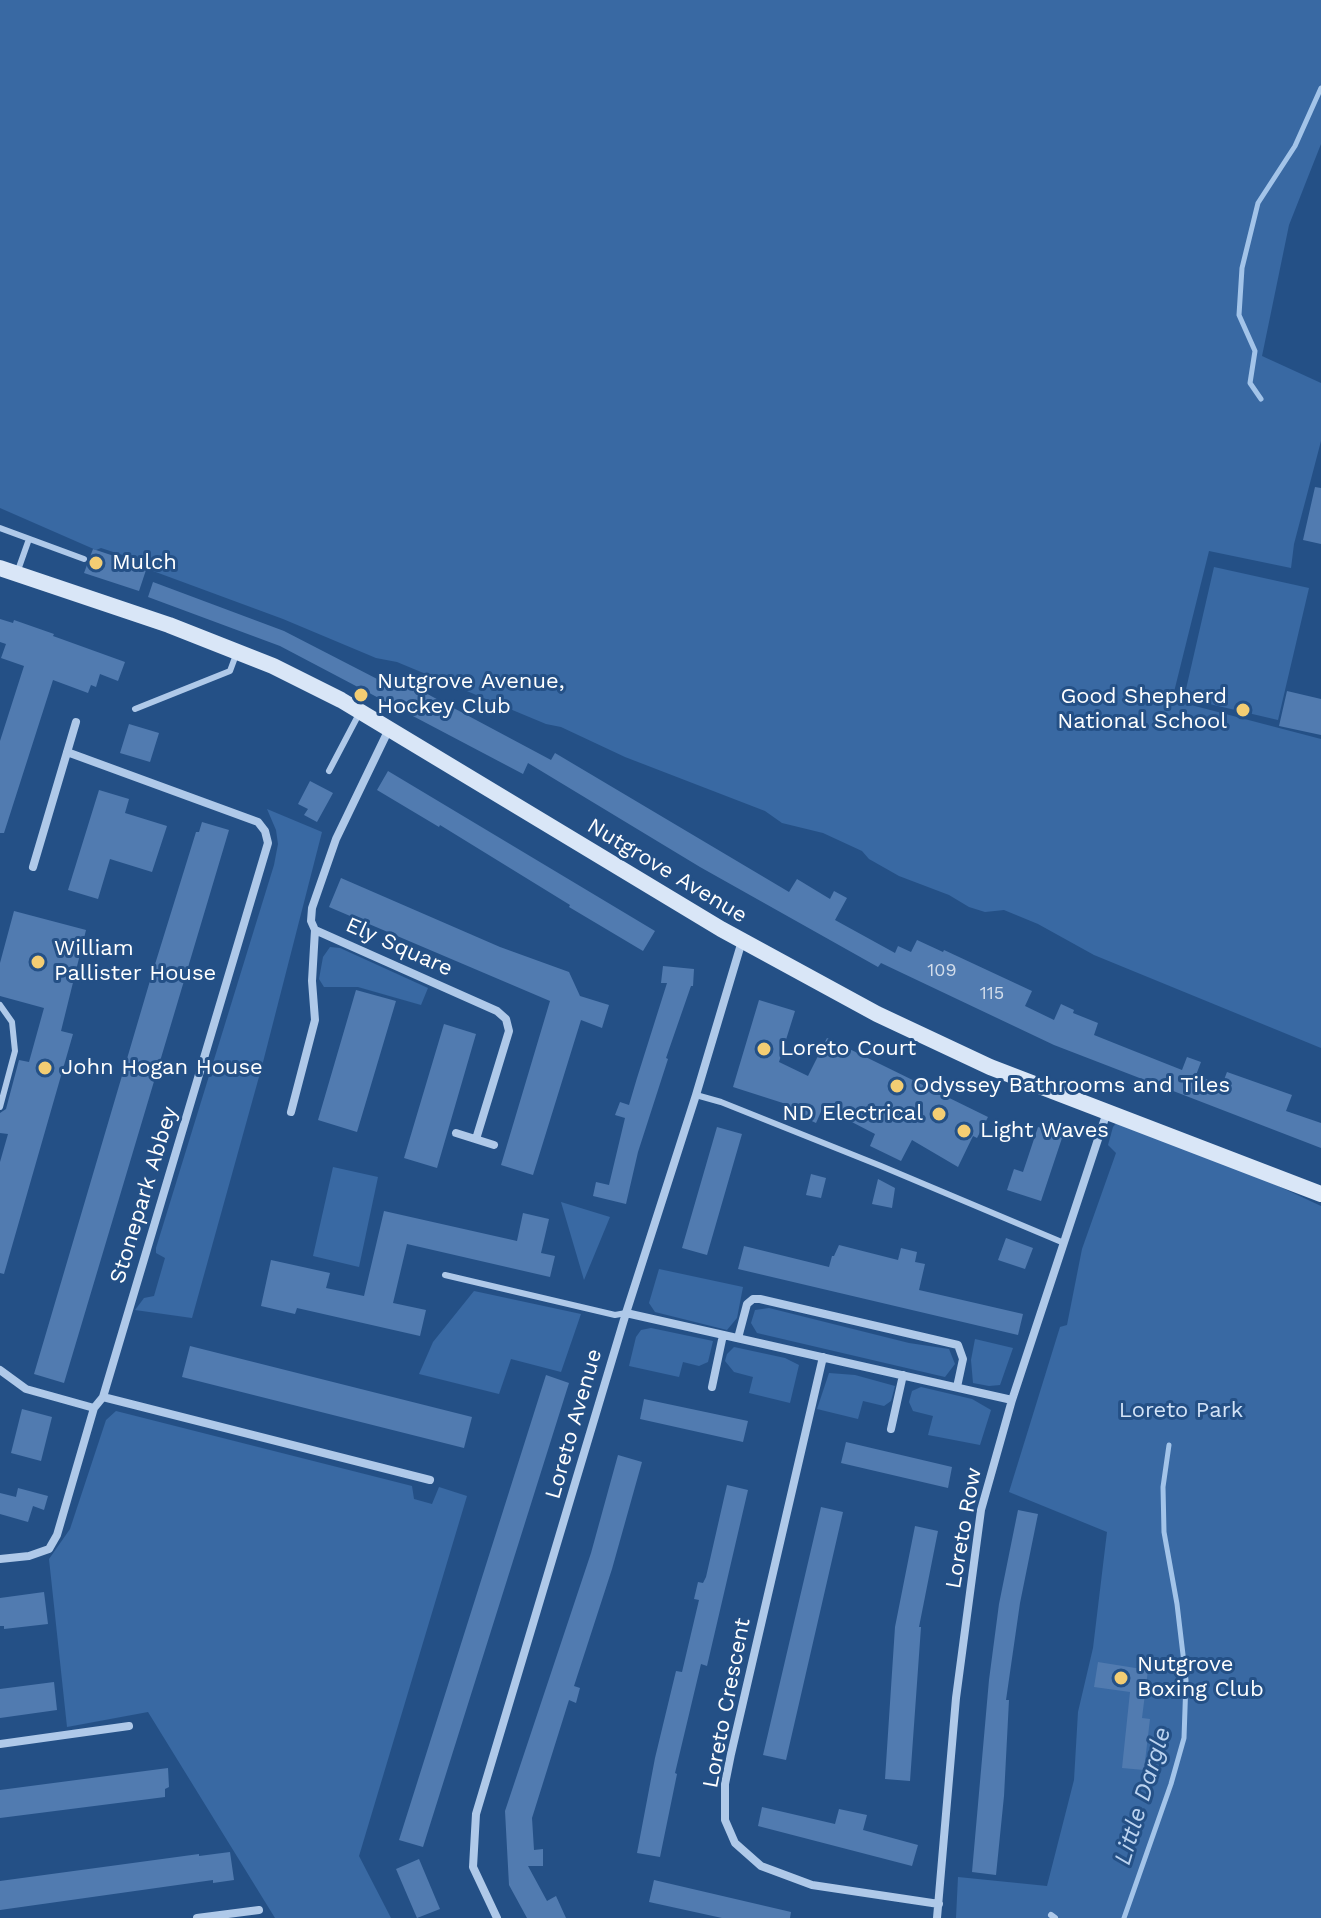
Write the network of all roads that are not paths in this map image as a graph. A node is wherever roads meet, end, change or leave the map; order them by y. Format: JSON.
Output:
{"nodes":[{"id":1,"x":0,"y":528,"type":"edge"},
{"id":2,"x":29,"y":539,"type":"junction"},
{"id":3,"x":84,"y":559,"type":"dead end"},
{"id":4,"x":8,"y":571,"type":"edge"},
{"id":5,"x":237,"y":652,"type":"junction"},
{"id":6,"x":135,"y":709,"type":"dead end"},
{"id":7,"x":360,"y":712,"type":"junction"},
{"id":8,"x":76,"y":722,"type":"dead end"},
{"id":9,"x":389,"y":728,"type":"junction"},
{"id":10,"x":67,"y":752,"type":"junction"},
{"id":11,"x":329,"y":771,"type":"dead end"},
{"id":12,"x":33,"y":867,"type":"dead end"},
{"id":13,"x":315,"y":930,"type":"junction"},
{"id":14,"x":742,"y":941,"type":"junction"},
{"id":15,"x":0,"y":1005,"type":"edge"},
{"id":16,"x":696,"y":1095,"type":"junction"},
{"id":17,"x":0,"y":1107,"type":"edge"},
{"id":18,"x":291,"y":1112,"type":"dead end"},
{"id":19,"x":1107,"y":1112,"type":"junction"},
{"id":20,"x":456,"y":1133,"type":"dead end"},
{"id":21,"x":476,"y":1139,"type":"junction"},
{"id":22,"x":494,"y":1145,"type":"dead end"},
{"id":23,"x":1321,"y":1194,"type":"edge"},
{"id":24,"x":1064,"y":1243,"type":"junction"},
{"id":25,"x":445,"y":1275,"type":"dead end"},
{"id":26,"x":626,"y":1313,"type":"junction"},
{"id":27,"x":723,"y":1335,"type":"junction"},
{"id":28,"x":738,"y":1338,"type":"junction"},
{"id":29,"x":823,"y":1357,"type":"junction"},
{"id":30,"x":0,"y":1370,"type":"edge"},
{"id":31,"x":903,"y":1375,"type":"junction"},
{"id":32,"x":712,"y":1387,"type":"dead end"},
{"id":33,"x":957,"y":1387,"type":"junction"},
{"id":34,"x":103,"y":1397,"type":"junction"},
{"id":35,"x":1012,"y":1400,"type":"junction"},
{"id":36,"x":94,"y":1408,"type":"junction"},
{"id":37,"x":891,"y":1429,"type":"dead end"},
{"id":38,"x":430,"y":1480,"type":"dead end"},
{"id":39,"x":0,"y":1559,"type":"edge"},
{"id":40,"x":129,"y":1726,"type":"dead end"},
{"id":41,"x":0,"y":1744,"type":"edge"},
{"id":42,"x":939,"y":1904,"type":"junction"},
{"id":43,"x":259,"y":1910,"type":"dead end"},
{"id":44,"x":197,"y":1918,"type":"edge"},
{"id":45,"x":497,"y":1918,"type":"edge"},
{"id":46,"x":937,"y":1918,"type":"edge"}],
"edges":[{"from":1,"to":2,"type":"lane"},
{"from":2,"to":3,"type":"lane"},
{"from":2,"to":4,"type":"lane"},
{"from":4,"to":5,"type":"main road","name":"Nutgrove Avenue"},
{"from":5,"to":6,"type":"lane"},
{"from":5,"to":7,"type":"main road","name":"Nutgrove Avenue"},
{"from":7,"to":9,"type":"main road","name":"Nutgrove Avenue"},
{"from":7,"to":11,"type":"lane"},
{"from":8,"to":10,"type":"street"},
{"from":9,"to":13,"type":"street","name":"Ely Square"},
{"from":9,"to":14,"type":"main road","name":"Nutgrove Avenue"},
{"from":10,"to":12,"type":"street"},
{"from":10,"to":34,"type":"street","name":"Stonepark Abbey"},
{"from":13,"to":18,"type":"street"},
{"from":13,"to":21,"type":"street","name":"Ely Square"},
{"from":14,"to":16,"type":"street","name":"Loreto Avenue"},
{"from":14,"to":19,"type":"main road","name":"Nutgrove Avenue"},
{"from":15,"to":17,"type":"lane"},
{"from":16,"to":24,"type":"lane"},
{"from":16,"to":26,"type":"street","name":"Loreto Avenue"},
{"from":19,"to":23,"type":"main road","name":"Nutgrove Avenue"},
{"from":19,"to":24,"type":"street","name":"Loreto Row"},
{"from":20,"to":21,"type":"street"},
{"from":21,"to":22,"type":"street"},
{"from":24,"to":35,"type":"street","name":"Loreto Row"},
{"from":25,"to":26,"type":"lane"},
{"from":26,"to":27,"type":"street"},
{"from":26,"to":45,"type":"street","name":"Loreto Avenue"},
{"from":27,"to":28,"type":"street"},
{"from":27,"to":32,"type":"street"},
{"from":28,"to":29,"type":"street"},
{"from":28,"to":33,"type":"street"},
{"from":29,"to":31,"type":"street"},
{"from":29,"to":42,"type":"street","name":"Loreto Crescent"},
{"from":30,"to":36,"type":"street"},
{"from":31,"to":33,"type":"street"},
{"from":31,"to":37,"type":"street"},
{"from":33,"to":35,"type":"street"},
{"from":34,"to":36,"type":"street","name":"Stonepark Abbey"},
{"from":34,"to":38,"type":"street"},
{"from":35,"to":42,"type":"street","name":"Loreto Row"},
{"from":36,"to":39,"type":"street","name":"Stonepark Abbey"},
{"from":40,"to":41,"type":"street"},
{"from":42,"to":46,"type":"street","name":"Loreto Row"},
{"from":43,"to":44,"type":"street"}]}
